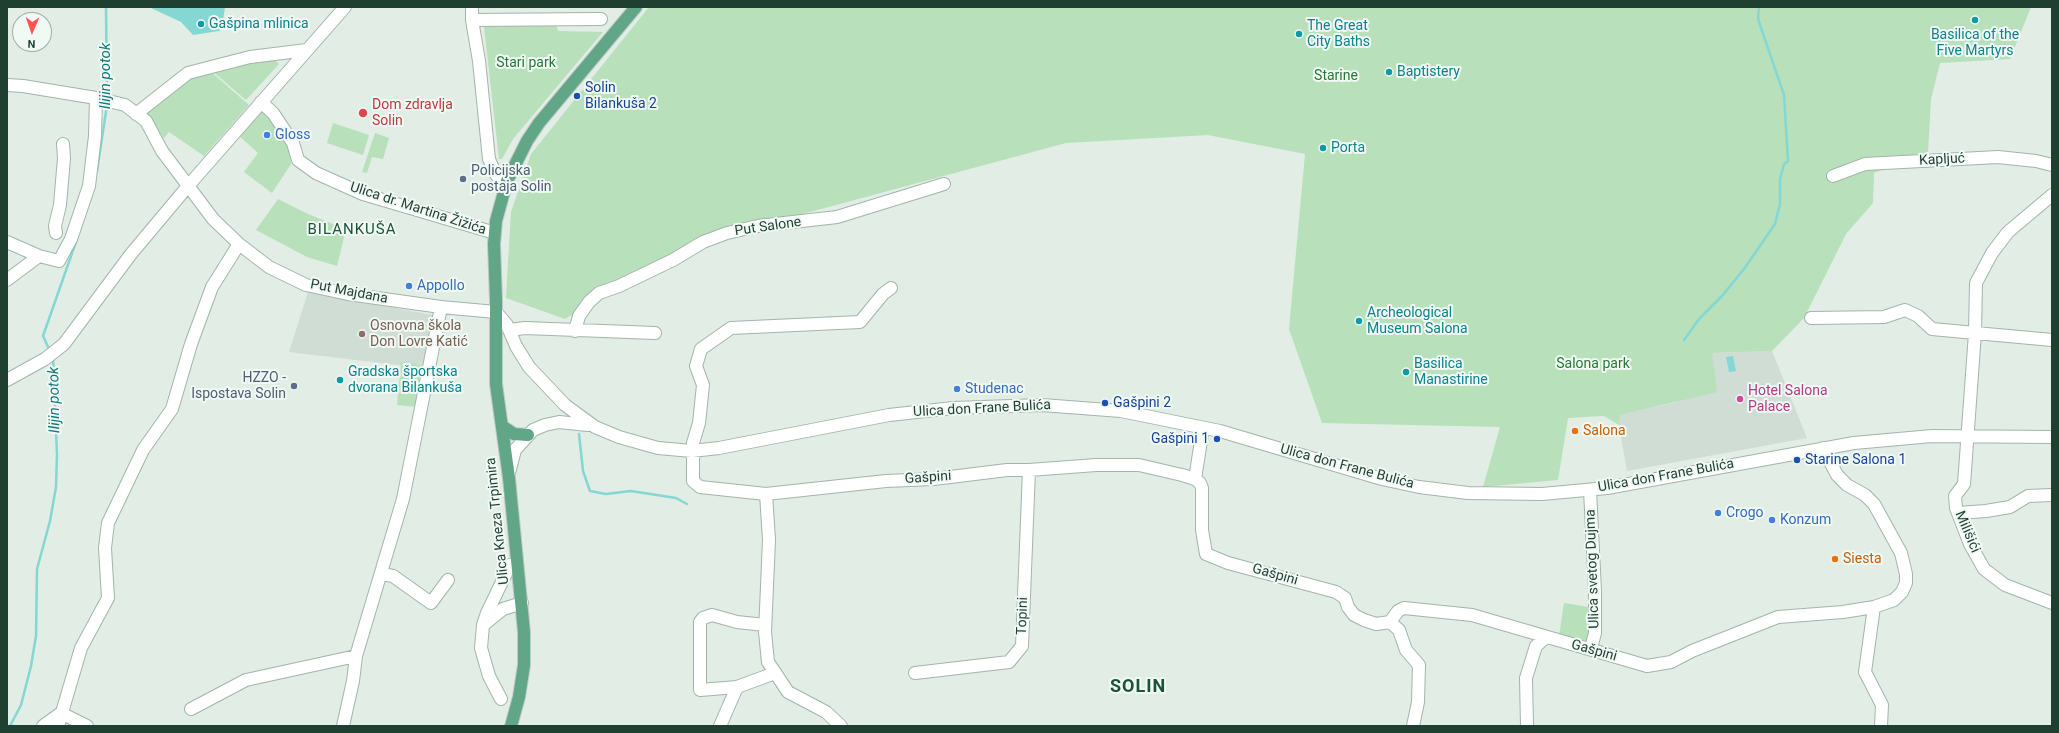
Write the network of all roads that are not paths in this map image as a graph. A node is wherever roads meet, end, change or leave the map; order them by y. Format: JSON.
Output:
{"nodes":[{"id":1,"x":346,"y":7,"type":"edge"},
{"id":2,"x":472,"y":7,"type":"edge"},
{"id":3,"x":636,"y":7,"type":"edge"},
{"id":4,"x":553,"y":13,"type":"edge"},
{"id":5,"x":601,"y":19,"type":"dead end"},
{"id":6,"x":472,"y":20,"type":"junction"},
{"id":7,"x":307,"y":50,"type":"junction"},
{"id":8,"x":7,"y":85,"type":"edge"},
{"id":9,"x":103,"y":100,"type":"junction"},
{"id":10,"x":261,"y":102,"type":"junction"},
{"id":11,"x":136,"y":114,"type":"junction"},
{"id":12,"x":63,"y":144,"type":"dead end"},
{"id":13,"x":2052,"y":165,"type":"edge"},
{"id":14,"x":1834,"y":176,"type":"dead end"},
{"id":15,"x":507,"y":181,"type":"junction"},
{"id":16,"x":944,"y":184,"type":"dead end"},
{"id":17,"x":188,"y":186,"type":"junction"},
{"id":18,"x":2052,"y":195,"type":"edge"},
{"id":19,"x":494,"y":233,"type":"junction"},
{"id":20,"x":71,"y":239,"type":"junction"},
{"id":21,"x":7,"y":242,"type":"edge"},
{"id":22,"x":239,"y":244,"type":"junction"},
{"id":23,"x":39,"y":256,"type":"junction"},
{"id":24,"x":7,"y":280,"type":"edge"},
{"id":25,"x":891,"y":288,"type":"dead end"},
{"id":26,"x":441,"y":307,"type":"junction"},
{"id":27,"x":496,"y":312,"type":"junction"},
{"id":28,"x":1811,"y":318,"type":"dead end"},
{"id":29,"x":509,"y":330,"type":"junction"},
{"id":30,"x":575,"y":331,"type":"junction"},
{"id":31,"x":655,"y":333,"type":"dead end"},
{"id":32,"x":1974,"y":333,"type":"junction"},
{"id":33,"x":2052,"y":340,"type":"edge"},
{"id":34,"x":7,"y":380,"type":"edge"},
{"id":35,"x":502,"y":426,"type":"junction"},
{"id":36,"x":592,"y":426,"type":"junction"},
{"id":37,"x":1202,"y":428,"type":"junction"},
{"id":38,"x":528,"y":435,"type":"junction"},
{"id":39,"x":1967,"y":436,"type":"junction"},
{"id":40,"x":2052,"y":437,"type":"edge"},
{"id":41,"x":1823,"y":448,"type":"junction"},
{"id":42,"x":692,"y":451,"type":"junction"},
{"id":43,"x":1029,"y":470,"type":"junction"},
{"id":44,"x":509,"y":478,"type":"junction"},
{"id":45,"x":1195,"y":479,"type":"junction"},
{"id":46,"x":1590,"y":490,"type":"junction"},
{"id":47,"x":766,"y":494,"type":"junction"},
{"id":48,"x":2052,"y":495,"type":"edge"},
{"id":49,"x":1958,"y":513,"type":"junction"},
{"id":50,"x":510,"y":565,"type":"dead end"},
{"id":51,"x":382,"y":574,"type":"junction"},
{"id":52,"x":448,"y":580,"type":"dead end"},
{"id":53,"x":522,"y":603,"type":"junction"},
{"id":54,"x":2052,"y":603,"type":"edge"},
{"id":55,"x":1874,"y":607,"type":"junction"},
{"id":56,"x":1390,"y":622,"type":"junction"},
{"id":57,"x":483,"y":625,"type":"junction"},
{"id":58,"x":766,"y":625,"type":"junction"},
{"id":59,"x":1545,"y":638,"type":"junction"},
{"id":60,"x":1591,"y":648,"type":"junction"},
{"id":61,"x":356,"y":656,"type":"junction"},
{"id":62,"x":775,"y":673,"type":"junction"},
{"id":63,"x":915,"y":673,"type":"dead end"},
{"id":64,"x":737,"y":687,"type":"junction"},
{"id":65,"x":501,"y":699,"type":"dead end"},
{"id":66,"x":191,"y":709,"type":"dead end"},
{"id":67,"x":61,"y":713,"type":"junction"},
{"id":68,"x":43,"y":726,"type":"edge"},
{"id":69,"x":58,"y":726,"type":"edge"},
{"id":70,"x":87,"y":726,"type":"edge"},
{"id":71,"x":343,"y":726,"type":"edge"},
{"id":72,"x":511,"y":726,"type":"edge"},
{"id":73,"x":720,"y":726,"type":"edge"},
{"id":74,"x":841,"y":726,"type":"edge"},
{"id":75,"x":1413,"y":726,"type":"edge"},
{"id":76,"x":1527,"y":726,"type":"edge"},
{"id":77,"x":1881,"y":726,"type":"edge"}],
"edges":[{"from":1,"to":7,"type":"street"},
{"from":2,"to":6,"type":"street"},
{"from":3,"to":15,"type":"main road","name":"Ulica Kneza Trpimira"},
{"from":4,"to":5,"type":"street"},
{"from":4,"to":6,"type":"street"},
{"from":6,"to":15,"type":"street"},
{"from":7,"to":10,"type":"street"},
{"from":7,"to":11,"type":"street"},
{"from":8,"to":9,"type":"street","name":"Put Majdana"},
{"from":9,"to":11,"type":"street","name":"Put Majdana"},
{"from":9,"to":20,"type":"street"},
{"from":10,"to":17,"type":"street"},
{"from":10,"to":19,"type":"street","name":"Ulica dr. Martina Žižića"},
{"from":11,"to":17,"type":"street","name":"Put Majdana"},
{"from":12,"to":20,"type":"street"},
{"from":13,"to":14,"type":"street","name":"Kapljuć"},
{"from":15,"to":19,"type":"main road","name":"Ulica Kneza Trpimira"},
{"from":16,"to":30,"type":"street","name":"Put Salone"},
{"from":17,"to":22,"type":"street","name":"Put Majdana"},
{"from":17,"to":34,"type":"street"},
{"from":18,"to":32,"type":"street","name":"Milišići"},
{"from":19,"to":27,"type":"main road","name":"Ulica Kneza Trpimira"},
{"from":20,"to":23,"type":"street"},
{"from":21,"to":23,"type":"street"},
{"from":22,"to":26,"type":"street","name":"Put Majdana"},
{"from":22,"to":67,"type":"street"},
{"from":23,"to":24,"type":"street"},
{"from":25,"to":42,"type":"street"},
{"from":26,"to":27,"type":"street","name":"Put Majdana"},
{"from":26,"to":51,"type":"street"},
{"from":27,"to":29,"type":"street","name":"Ulica don Frane Bulića"},
{"from":27,"to":35,"type":"main road","name":"Ulica Kneza Trpimira"},
{"from":28,"to":32,"type":"street"},
{"from":29,"to":30,"type":"street"},
{"from":29,"to":36,"type":"street","name":"Ulica don Frane Bulića"},
{"from":30,"to":31,"type":"street"},
{"from":32,"to":33,"type":"street"},
{"from":32,"to":39,"type":"street","name":"Milišići"},
{"from":35,"to":38,"type":"main road"},
{"from":35,"to":44,"type":"main road","name":"Ulica Kneza Trpimira"},
{"from":36,"to":38,"type":"street","name":"Ulica don Frane Bulića"},
{"from":36,"to":42,"type":"street","name":"Ulica don Frane Bulića"},
{"from":37,"to":42,"type":"street","name":"Ulica don Frane Bulića"},
{"from":37,"to":45,"type":"street","name":"Gašpini"},
{"from":37,"to":46,"type":"street","name":"Ulica don Frane Bulića"},
{"from":38,"to":44,"type":"street","name":"Ulica don Frane Bulića"},
{"from":39,"to":40,"type":"street","name":"Ulica don Frane Bulića"},
{"from":39,"to":41,"type":"street","name":"Ulica don Frane Bulića"},
{"from":39,"to":49,"type":"street","name":"Milišići"},
{"from":41,"to":46,"type":"street","name":"Ulica don Frane Bulića"},
{"from":41,"to":55,"type":"street","name":"Gašpini"},
{"from":42,"to":47,"type":"street","name":"Gašpini"},
{"from":43,"to":45,"type":"street","name":"Gašpini"},
{"from":43,"to":47,"type":"street","name":"Gašpini"},
{"from":43,"to":63,"type":"street","name":"Topini"},
{"from":44,"to":53,"type":"main road","name":"Ulica Kneza Trpimira"},
{"from":45,"to":56,"type":"street","name":"Gašpini"},
{"from":46,"to":60,"type":"street","name":"Ulica svetog Dujma"},
{"from":47,"to":58,"type":"street"},
{"from":48,"to":49,"type":"street"},
{"from":49,"to":54,"type":"street","name":"Milišići"},
{"from":50,"to":57,"type":"street"},
{"from":51,"to":52,"type":"street"},
{"from":51,"to":61,"type":"street"},
{"from":53,"to":57,"type":"street"},
{"from":53,"to":72,"type":"main road","name":"Ulica Kneza Trpimira"},
{"from":55,"to":60,"type":"street","name":"Gašpini"},
{"from":55,"to":77,"type":"street"},
{"from":56,"to":59,"type":"street","name":"Gašpini"},
{"from":56,"to":75,"type":"street"},
{"from":57,"to":65,"type":"street"},
{"from":58,"to":62,"type":"street"},
{"from":58,"to":64,"type":"street"},
{"from":59,"to":60,"type":"street","name":"Gašpini"},
{"from":59,"to":76,"type":"street"},
{"from":61,"to":66,"type":"street"},
{"from":61,"to":71,"type":"street"},
{"from":62,"to":64,"type":"street"},
{"from":62,"to":74,"type":"street"},
{"from":64,"to":73,"type":"street"},
{"from":67,"to":68,"type":"street"},
{"from":67,"to":69,"type":"street"},
{"from":67,"to":70,"type":"street"}]}
